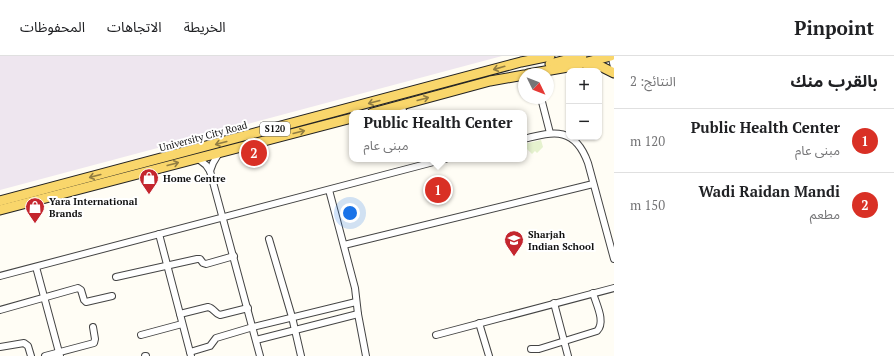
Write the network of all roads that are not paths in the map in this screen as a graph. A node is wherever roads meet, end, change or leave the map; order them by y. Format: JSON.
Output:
{"nodes":[{"id":1,"x":550,"y":56,"type":"edge"},
{"id":2,"x":582,"y":56,"type":"edge"},
{"id":3,"x":611,"y":56,"type":"edge"},
{"id":4,"x":614,"y":65,"type":"edge"},
{"id":5,"x":568,"y":67,"type":"junction"},
{"id":6,"x":537,"y":68,"type":"edge"},
{"id":7,"x":554,"y":69,"type":"edge"},
{"id":8,"x":614,"y":73,"type":"edge"},
{"id":9,"x":518,"y":76,"type":"edge"},
{"id":10,"x":543,"y":104,"type":"edge"},
{"id":11,"x":402,"y":109,"type":"edge"},
{"id":12,"x":349,"y":119,"type":"edge"},
{"id":13,"x":550,"y":132,"type":"junction"},
{"id":14,"x":527,"y":138,"type":"edge"},
{"id":15,"x":220,"y":152,"type":"junction"},
{"id":16,"x":197,"y":158,"type":"junction"},
{"id":17,"x":416,"y":162,"type":"edge"},
{"id":18,"x":433,"y":162,"type":"edge"},
{"id":19,"x":417,"y":166,"type":"junction"},
{"id":20,"x":210,"y":171,"type":"junction"},
{"id":21,"x":593,"y":184,"type":"junction"},
{"id":22,"x":329,"y":190,"type":"junction"},
{"id":23,"x":0,"y":201,"type":"edge"},
{"id":24,"x":0,"y":210,"type":"edge"},
{"id":25,"x":223,"y":217,"type":"junction"},
{"id":26,"x":159,"y":234,"type":"junction"},
{"id":27,"x":269,"y":238,"type":"dead end"},
{"id":28,"x":344,"y":245,"type":"junction"},
{"id":29,"x":234,"y":256,"type":"junction"},
{"id":30,"x":614,"y":259,"type":"edge"},
{"id":31,"x":36,"y":266,"type":"junction"},
{"id":32,"x":168,"y":266,"type":"junction"},
{"id":33,"x":0,"y":276,"type":"edge"},
{"id":34,"x":116,"y":277,"type":"dead end"},
{"id":35,"x":614,"y":288,"type":"edge"},
{"id":36,"x":593,"y":293,"type":"junction"},
{"id":37,"x":112,"y":296,"type":"dead end"},
{"id":38,"x":44,"y":298,"type":"junction"},
{"id":39,"x":356,"y":302,"type":"junction"},
{"id":40,"x":554,"y":303,"type":"junction"},
{"id":41,"x":248,"y":308,"type":"junction"},
{"id":42,"x":0,"y":310,"type":"edge"},
{"id":43,"x":180,"y":314,"type":"junction"},
{"id":44,"x":358,"y":314,"type":"junction"},
{"id":45,"x":292,"y":317,"type":"junction"},
{"id":46,"x":479,"y":323,"type":"junction"},
{"id":47,"x":182,"y":324,"type":"junction"},
{"id":48,"x":92,"y":327,"type":"dead end"},
{"id":49,"x":253,"y":327,"type":"junction"},
{"id":50,"x":295,"y":330,"type":"junction"},
{"id":51,"x":140,"y":335,"type":"dead end"},
{"id":52,"x":436,"y":335,"type":"dead end"},
{"id":53,"x":256,"y":340,"type":"junction"},
{"id":54,"x":564,"y":342,"type":"junction"},
{"id":55,"x":0,"y":347,"type":"edge"},
{"id":56,"x":531,"y":349,"type":"dead end"},
{"id":57,"x":59,"y":354,"type":"edge"},
{"id":58,"x":189,"y":355,"type":"edge"},
{"id":59,"x":31,"y":356,"type":"edge"},
{"id":60,"x":45,"y":356,"type":"edge"},
{"id":61,"x":260,"y":356,"type":"edge"},
{"id":62,"x":302,"y":356,"type":"edge"},
{"id":63,"x":366,"y":356,"type":"edge"},
{"id":64,"x":489,"y":356,"type":"edge"},
{"id":65,"x":568,"y":356,"type":"edge"}],
"edges":[{"from":1,"to":23,"type":"main road","name":"University City Road","number":"S120","one_way":true},
{"from":2,"to":6,"type":"main road"},
{"from":3,"to":4,"type":"street"},
{"from":3,"to":5,"type":"main road"},
{"from":5,"to":7,"type":"main road"},
{"from":5,"to":8,"type":"main road"},
{"from":11,"to":9,"type":"main road","one_way":true},
{"from":10,"to":13,"type":"street"},
{"from":15,"to":12,"type":"main road","name":"University City Road","number":"S120","one_way":true},
{"from":13,"to":14,"type":"street"},
{"from":13,"to":21,"type":"street"},
{"from":15,"to":16,"type":"main road","name":"University City Road","number":"S120"},
{"from":15,"to":20,"type":"street"},
{"from":16,"to":20,"type":"street"},
{"from":24,"to":16,"type":"main road","name":"University City Road","number":"S120","one_way":true},
{"from":17,"to":19,"type":"street"},
{"from":18,"to":19,"type":"street"},
{"from":19,"to":22,"type":"street"},
{"from":20,"to":25,"type":"street"},
{"from":21,"to":28,"type":"street"},
{"from":21,"to":30,"type":"street"},
{"from":22,"to":25,"type":"street"},
{"from":22,"to":28,"type":"street"},
{"from":25,"to":26,"type":"street"},
{"from":25,"to":29,"type":"street"},
{"from":26,"to":31,"type":"street"},
{"from":26,"to":32,"type":"street"},
{"from":27,"to":45,"type":"street"},
{"from":28,"to":39,"type":"street"},
{"from":29,"to":32,"type":"street"},
{"from":29,"to":41,"type":"street"},
{"from":31,"to":33,"type":"street"},
{"from":31,"to":38,"type":"street"},
{"from":32,"to":34,"type":"street"},
{"from":32,"to":43,"type":"street"},
{"from":35,"to":36,"type":"street"},
{"from":36,"to":40,"type":"street"},
{"from":36,"to":54,"type":"street"},
{"from":37,"to":38,"type":"street"},
{"from":38,"to":42,"type":"street"},
{"from":38,"to":57,"type":"street"},
{"from":39,"to":44,"type":"street"},
{"from":39,"to":45,"type":"street"},
{"from":40,"to":46,"type":"street"},
{"from":40,"to":54,"type":"street"},
{"from":41,"to":43,"type":"street"},
{"from":41,"to":49,"type":"street"},
{"from":43,"to":47,"type":"street"},
{"from":44,"to":50,"type":"street"},
{"from":44,"to":63,"type":"street"},
{"from":45,"to":49,"type":"street"},
{"from":45,"to":50,"type":"street"},
{"from":46,"to":52,"type":"street"},
{"from":46,"to":64,"type":"street"},
{"from":47,"to":51,"type":"street"},
{"from":47,"to":58,"type":"street"},
{"from":48,"to":57,"type":"street"},
{"from":49,"to":53,"type":"street"},
{"from":49,"to":58,"type":"street"},
{"from":50,"to":53,"type":"street"},
{"from":50,"to":62,"type":"street"},
{"from":53,"to":61,"type":"street"},
{"from":54,"to":56,"type":"street"},
{"from":54,"to":65,"type":"street"},
{"from":55,"to":59,"type":"street"},
{"from":57,"to":60,"type":"street"}]}
